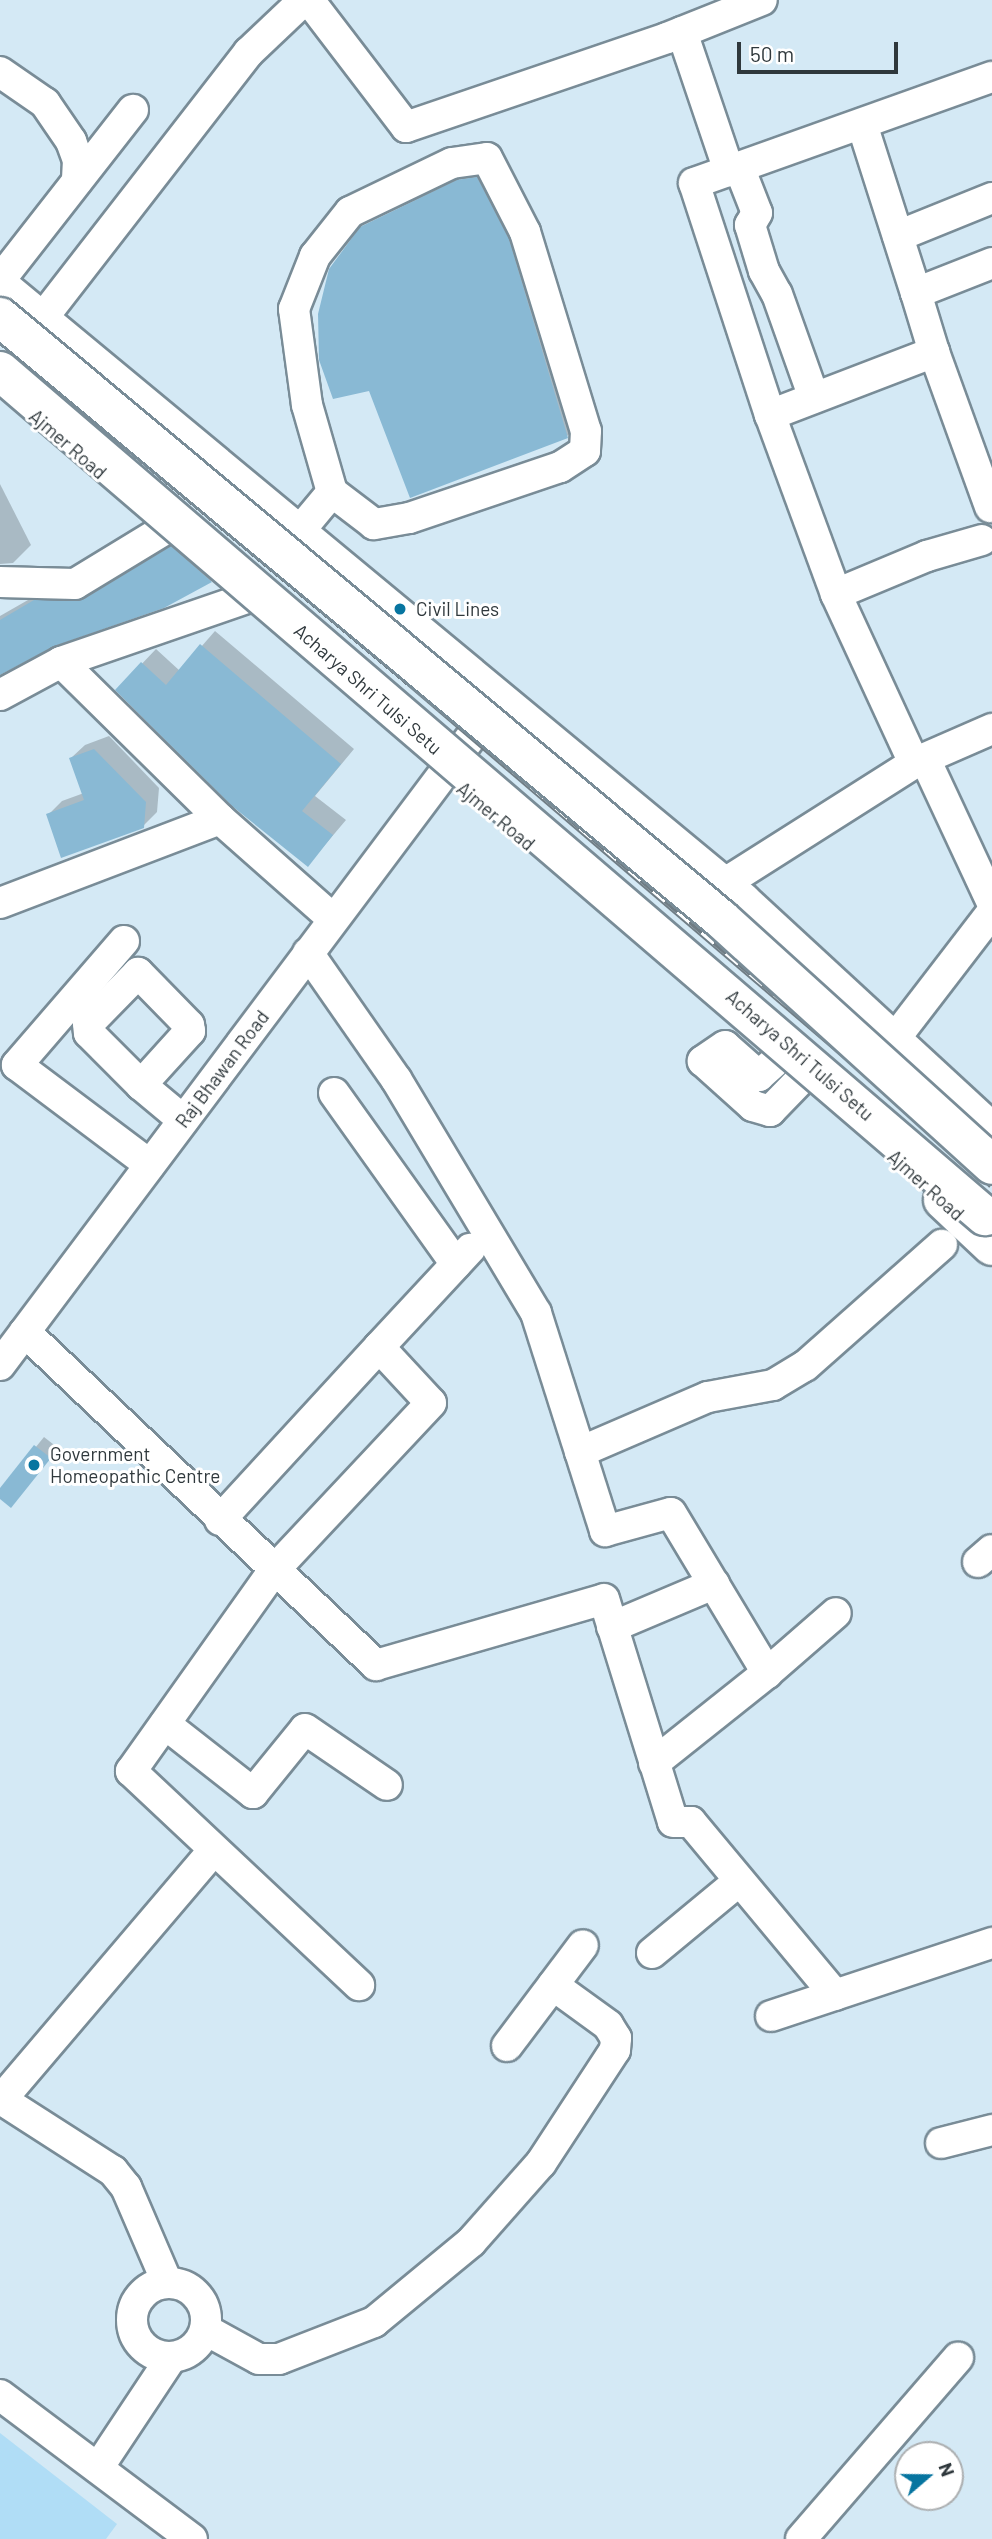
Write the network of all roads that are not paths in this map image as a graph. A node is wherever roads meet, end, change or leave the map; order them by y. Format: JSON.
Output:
{"nodes":[{"id":1,"x":306,"y":0,"type":"edge"},
{"id":2,"x":762,"y":0,"type":"edge"},
{"id":3,"x":682,"y":32,"type":"junction"},
{"id":4,"x":0,"y":72,"type":"edge"},
{"id":5,"x":992,"y":77,"type":"edge"},
{"id":6,"x":133,"y":110,"type":"dead end"},
{"id":7,"x":862,"y":124,"type":"junction"},
{"id":8,"x":734,"y":169,"type":"junction"},
{"id":9,"x":77,"y":181,"type":"junction"},
{"id":10,"x":992,"y":198,"type":"edge"},
{"id":11,"x":898,"y":236,"type":"junction"},
{"id":12,"x":992,"y":263,"type":"edge"},
{"id":13,"x":0,"y":280,"type":"edge"},
{"id":14,"x":0,"y":287,"type":"edge"},
{"id":15,"x":916,"y":293,"type":"junction"},
{"id":16,"x":0,"y":317,"type":"edge"},
{"id":17,"x":41,"y":320,"type":"junction"},
{"id":18,"x":934,"y":352,"type":"junction"},
{"id":19,"x":0,"y":371,"type":"edge"},
{"id":20,"x":0,"y":385,"type":"edge"},
{"id":21,"x":814,"y":398,"type":"junction"},
{"id":22,"x":770,"y":415,"type":"junction"},
{"id":23,"x":332,"y":492,"type":"junction"},
{"id":24,"x":990,"y":507,"type":"dead end"},
{"id":25,"x":167,"y":528,"type":"junction"},
{"id":26,"x":297,"y":534,"type":"junction"},
{"id":27,"x":982,"y":540,"type":"dead end"},
{"id":28,"x":0,"y":582,"type":"edge"},
{"id":29,"x":836,"y":594,"type":"junction"},
{"id":30,"x":250,"y":597,"type":"junction"},
{"id":31,"x":61,"y":662,"type":"junction"},
{"id":32,"x":0,"y":695,"type":"edge"},
{"id":33,"x":497,"y":702,"type":"junction"},
{"id":34,"x":992,"y":729,"type":"edge"},
{"id":35,"x":920,"y":761,"type":"junction"},
{"id":36,"x":442,"y":770,"type":"junction"},
{"id":37,"x":220,"y":819,"type":"junction"},
{"id":38,"x":724,"y":889,"type":"junction"},
{"id":39,"x":0,"y":903,"type":"edge"},
{"id":40,"x":992,"y":904,"type":"edge"},
{"id":41,"x":992,"y":912,"type":"edge"},
{"id":42,"x":334,"y":919,"type":"junction"},
{"id":43,"x":124,"y":941,"type":"dead end"},
{"id":44,"x":308,"y":953,"type":"junction"},
{"id":45,"x":893,"y":1041,"type":"junction"},
{"id":46,"x":141,"y":1085,"type":"dead end"},
{"id":47,"x":334,"y":1093,"type":"dead end"},
{"id":48,"x":183,"y":1120,"type":"junction"},
{"id":49,"x":992,"y":1133,"type":"edge"},
{"id":50,"x":150,"y":1166,"type":"junction"},
{"id":51,"x":992,"y":1166,"type":"edge"},
{"id":52,"x":992,"y":1223,"type":"edge"},
{"id":53,"x":487,"y":1230,"type":"junction"},
{"id":54,"x":942,"y":1245,"type":"dead end"},
{"id":55,"x":992,"y":1246,"type":"edge"},
{"id":56,"x":456,"y":1264,"type":"junction"},
{"id":57,"x":25,"y":1332,"type":"junction"},
{"id":58,"x":379,"y":1347,"type":"junction"},
{"id":59,"x":0,"y":1365,"type":"edge"},
{"id":60,"x":580,"y":1452,"type":"junction"},
{"id":61,"x":220,"y":1520,"type":"junction"},
{"id":62,"x":274,"y":1570,"type":"junction"},
{"id":63,"x":714,"y":1584,"type":"junction"},
{"id":64,"x":836,"y":1613,"type":"dead end"},
{"id":65,"x":612,"y":1627,"type":"junction"},
{"id":66,"x":767,"y":1673,"type":"junction"},
{"id":67,"x":165,"y":1724,"type":"junction"},
{"id":68,"x":654,"y":1763,"type":"junction"},
{"id":69,"x":387,"y":1785,"type":"dead end"},
{"id":70,"x":214,"y":1850,"type":"junction"},
{"id":71,"x":740,"y":1881,"type":"junction"},
{"id":72,"x":992,"y":1942,"type":"edge"},
{"id":73,"x":583,"y":1945,"type":"dead end"},
{"id":74,"x":652,"y":1953,"type":"dead end"},
{"id":75,"x":359,"y":1985,"type":"dead end"},
{"id":76,"x":553,"y":1985,"type":"junction"},
{"id":77,"x":835,"y":1995,"type":"junction"},
{"id":78,"x":771,"y":2016,"type":"dead end"},
{"id":79,"x":507,"y":2046,"type":"dead end"},
{"id":80,"x":5,"y":2091,"type":"edge"},
{"id":81,"x":992,"y":2130,"type":"edge"},
{"id":82,"x":941,"y":2143,"type":"dead end"},
{"id":83,"x":167,"y":2282,"type":"junction"},
{"id":84,"x":206,"y":2330,"type":"junction"},
{"id":85,"x":171,"y":2358,"type":"junction"},
{"id":86,"x":958,"y":2358,"type":"dead end"},
{"id":87,"x":0,"y":2395,"type":"edge"},
{"id":88,"x":98,"y":2469,"type":"junction"},
{"id":89,"x":192,"y":2539,"type":"edge"},
{"id":90,"x":801,"y":2539,"type":"edge"}],
"edges":[{"from":1,"to":3,"type":"street"},
{"from":1,"to":17,"type":"street"},
{"from":2,"to":3,"type":"street"},
{"from":3,"to":8,"type":"street"},
{"from":4,"to":9,"type":"street"},
{"from":5,"to":7,"type":"street"},
{"from":6,"to":9,"type":"street"},
{"from":7,"to":8,"type":"street"},
{"from":7,"to":11,"type":"street"},
{"from":8,"to":21,"type":"street"},
{"from":8,"to":22,"type":"street"},
{"from":9,"to":13,"type":"street"},
{"from":10,"to":11,"type":"street"},
{"from":11,"to":15,"type":"street"},
{"from":12,"to":15,"type":"street"},
{"from":14,"to":17,"type":"highway"},
{"from":15,"to":18,"type":"street"},
{"from":16,"to":51,"type":"highway","bridge":true},
{"from":17,"to":26,"type":"highway"},
{"from":18,"to":21,"type":"street"},
{"from":18,"to":24,"type":"street"},
{"from":19,"to":52,"type":"highway","name":"Acharya Shri Tulsi Setu","bridge":true},
{"from":20,"to":25,"type":"highway","name":"Ajmer Road"},
{"from":21,"to":22,"type":"street"},
{"from":22,"to":29,"type":"street"},
{"from":23,"to":23,"type":"street"},
{"from":23,"to":26,"type":"street"},
{"from":25,"to":28,"type":"street"},
{"from":25,"to":30,"type":"highway","name":"Ajmer Road"},
{"from":26,"to":33,"type":"highway"},
{"from":27,"to":29,"type":"street"},
{"from":29,"to":35,"type":"street"},
{"from":30,"to":31,"type":"street"},
{"from":30,"to":36,"type":"highway","name":"Ajmer Road"},
{"from":31,"to":32,"type":"street"},
{"from":31,"to":37,"type":"street"},
{"from":33,"to":36,"type":"street","name":"Raj Bhawan Road"},
{"from":33,"to":38,"type":"highway"},
{"from":34,"to":35,"type":"street"},
{"from":35,"to":38,"type":"street"},
{"from":35,"to":40,"type":"street"},
{"from":36,"to":42,"type":"street","name":"Raj Bhawan Road"},
{"from":36,"to":55,"type":"highway","name":"Ajmer Road"},
{"from":37,"to":39,"type":"street"},
{"from":37,"to":42,"type":"street"},
{"from":38,"to":45,"type":"highway"},
{"from":41,"to":45,"type":"street"},
{"from":42,"to":44,"type":"street","name":"Raj Bhawan Road"},
{"from":43,"to":50,"type":"street"},
{"from":44,"to":48,"type":"street","name":"Raj Bhawan Road"},
{"from":44,"to":53,"type":"street"},
{"from":45,"to":49,"type":"highway"},
{"from":46,"to":48,"type":"street"},
{"from":47,"to":56,"type":"street"},
{"from":48,"to":50,"type":"street","name":"Raj Bhawan Road"},
{"from":50,"to":57,"type":"street","name":"Raj Bhawan Road"},
{"from":53,"to":56,"type":"street"},
{"from":53,"to":60,"type":"street"},
{"from":54,"to":60,"type":"street"},
{"from":56,"to":58,"type":"street"},
{"from":57,"to":59,"type":"street","name":"Raj Bhawan Road"},
{"from":57,"to":61,"type":"street"},
{"from":58,"to":61,"type":"street"},
{"from":58,"to":62,"type":"street"},
{"from":60,"to":63,"type":"street"},
{"from":61,"to":62,"type":"street"},
{"from":62,"to":65,"type":"street"},
{"from":62,"to":67,"type":"street"},
{"from":63,"to":65,"type":"street"},
{"from":63,"to":66,"type":"street"},
{"from":64,"to":66,"type":"street"},
{"from":65,"to":68,"type":"street"},
{"from":66,"to":68,"type":"street"},
{"from":67,"to":69,"type":"street"},
{"from":67,"to":70,"type":"street"},
{"from":68,"to":71,"type":"street"},
{"from":70,"to":75,"type":"street"},
{"from":70,"to":80,"type":"street"},
{"from":71,"to":74,"type":"street"},
{"from":71,"to":77,"type":"street"},
{"from":72,"to":77,"type":"street"},
{"from":73,"to":76,"type":"street"},
{"from":76,"to":79,"type":"street"},
{"from":76,"to":84,"type":"street"},
{"from":77,"to":78,"type":"street"},
{"from":80,"to":83,"type":"street"},
{"from":81,"to":82,"type":"street"},
{"from":83,"to":84,"type":"street"},
{"from":83,"to":85,"type":"street"},
{"from":84,"to":85,"type":"street"},
{"from":85,"to":88,"type":"street"},
{"from":86,"to":90,"type":"street"},
{"from":87,"to":88,"type":"street"},
{"from":88,"to":89,"type":"street"}]}
